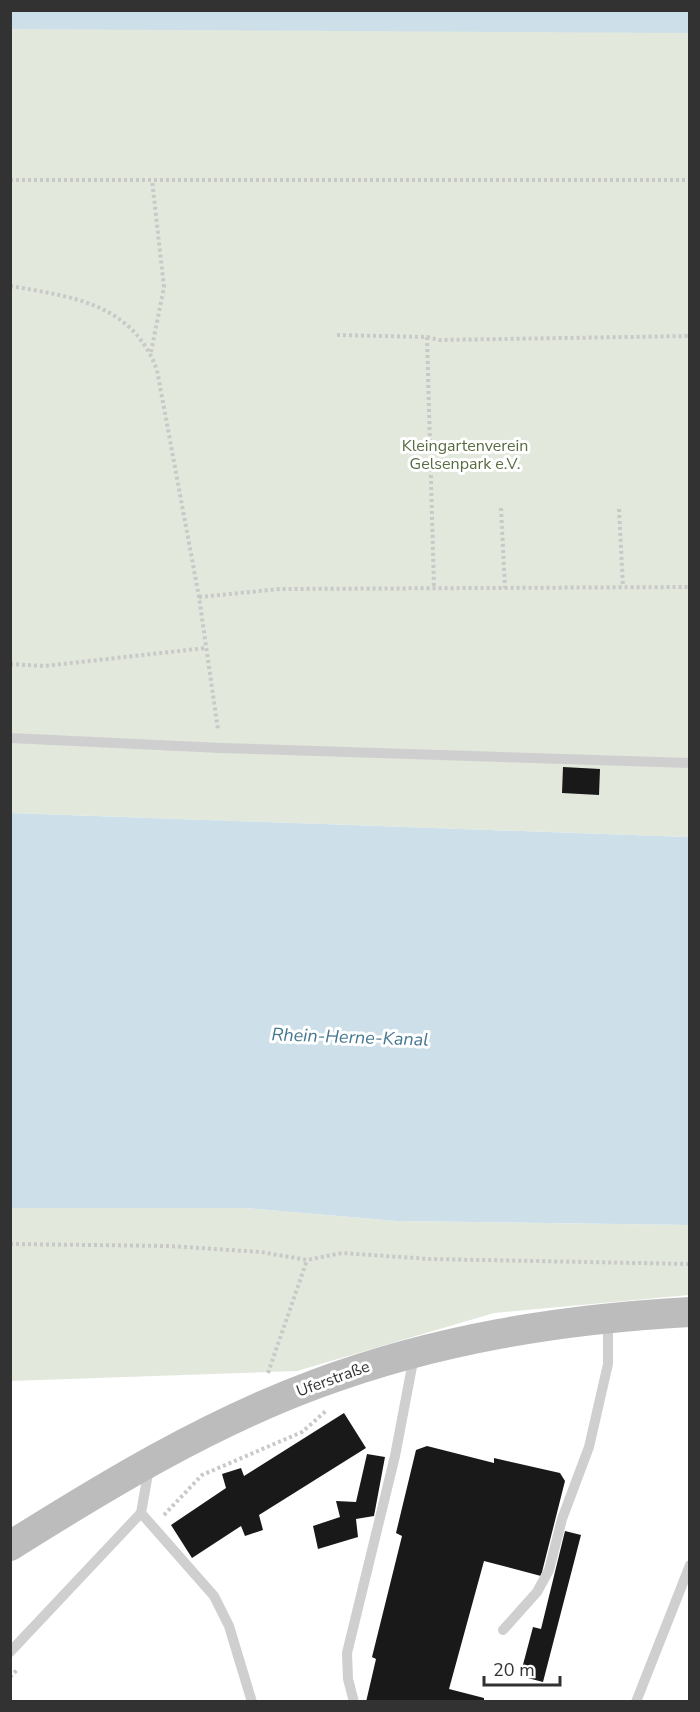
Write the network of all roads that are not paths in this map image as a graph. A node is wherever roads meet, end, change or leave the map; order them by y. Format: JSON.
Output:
{"nodes":[{"id":1,"x":10,"y":738,"type":"edge"},
{"id":2,"x":690,"y":763,"type":"edge"},
{"id":3,"x":690,"y":1312,"type":"edge"},
{"id":4,"x":608,"y":1317,"type":"junction"},
{"id":5,"x":414,"y":1353,"type":"junction"},
{"id":6,"x":150,"y":1462,"type":"junction"},
{"id":7,"x":141,"y":1513,"type":"junction"},
{"id":8,"x":10,"y":1546,"type":"edge"},
{"id":9,"x":690,"y":1565,"type":"edge"},
{"id":10,"x":503,"y":1630,"type":"dead end"},
{"id":11,"x":10,"y":1652,"type":"edge"},
{"id":12,"x":252,"y":1701,"type":"edge"},
{"id":13,"x":354,"y":1701,"type":"edge"},
{"id":14,"x":636,"y":1701,"type":"edge"}],
"edges":[{"from":1,"to":2,"type":"lane"},
{"from":3,"to":4,"type":"main road","name":"Uferstraße"},
{"from":4,"to":5,"type":"main road","name":"Uferstraße"},
{"from":4,"to":10,"type":"lane"},
{"from":5,"to":6,"type":"main road","name":"Uferstraße"},
{"from":5,"to":13,"type":"lane"},
{"from":6,"to":7,"type":"lane"},
{"from":6,"to":8,"type":"main road","name":"Uferstraße"},
{"from":7,"to":11,"type":"lane"},
{"from":7,"to":12,"type":"lane"},
{"from":9,"to":14,"type":"lane"}]}
